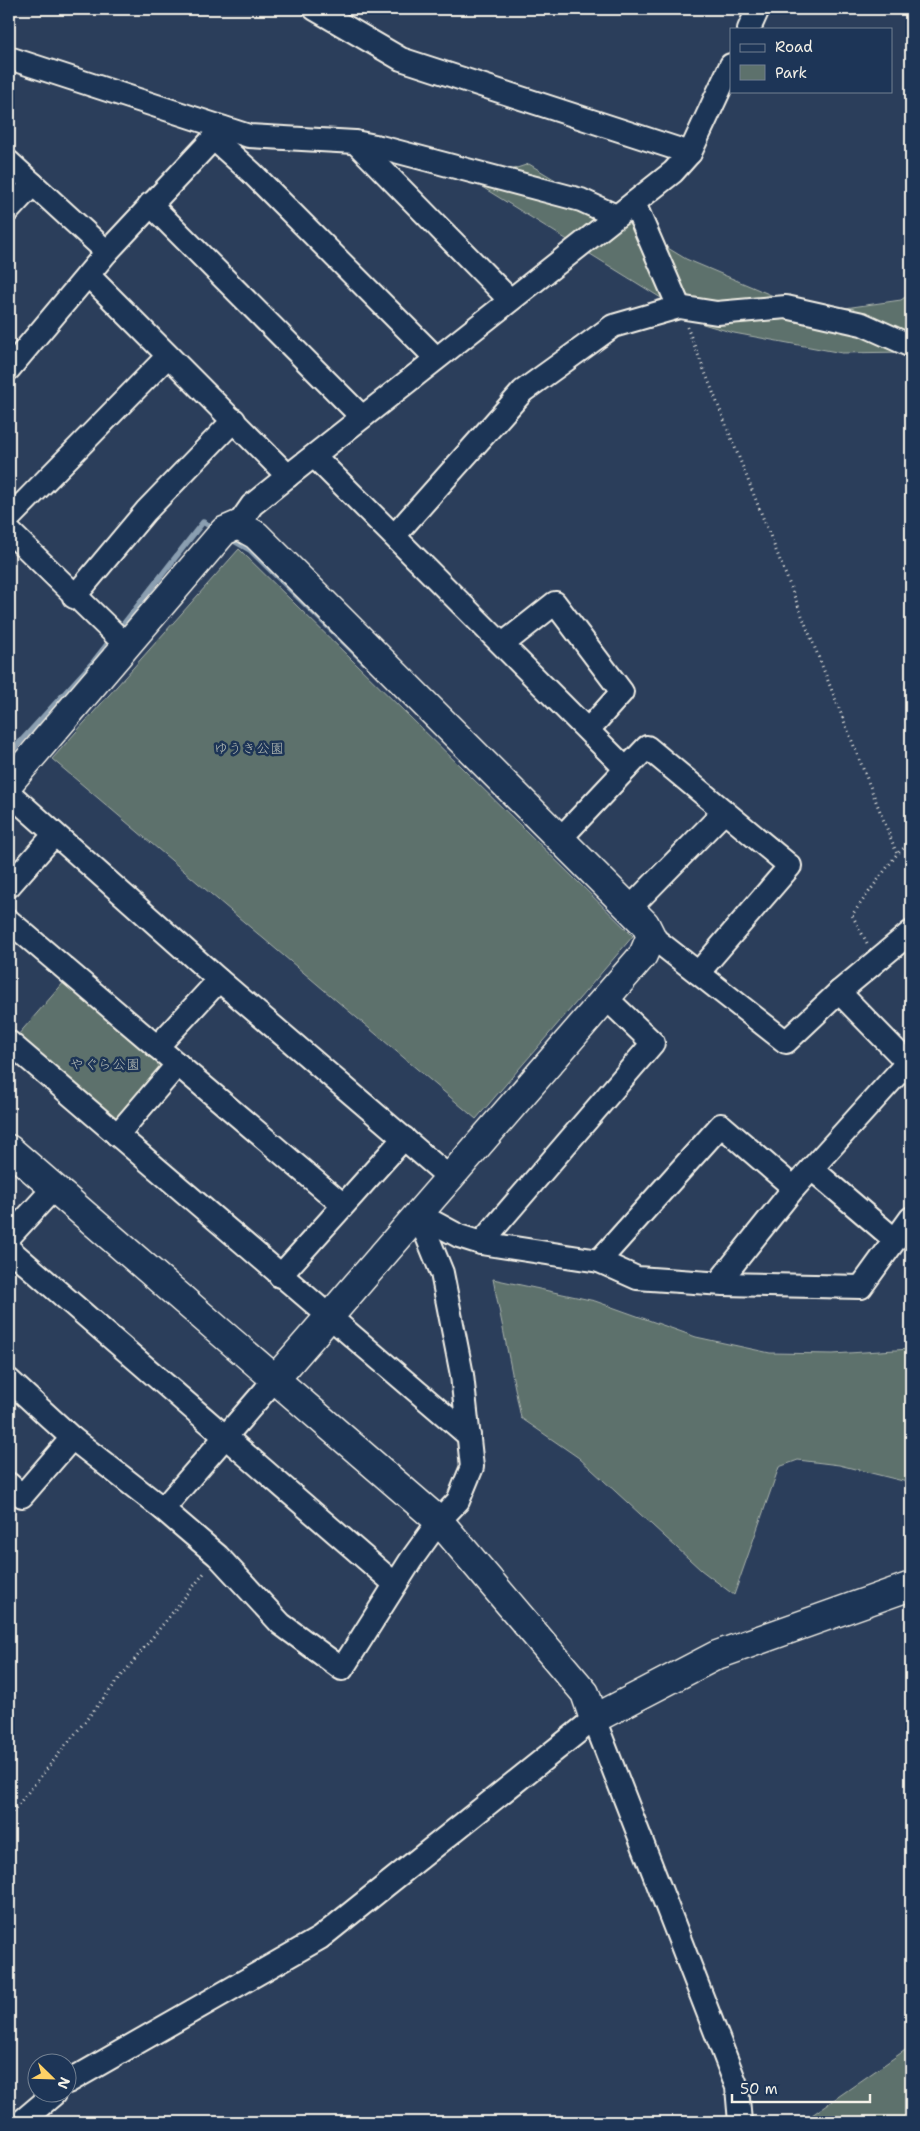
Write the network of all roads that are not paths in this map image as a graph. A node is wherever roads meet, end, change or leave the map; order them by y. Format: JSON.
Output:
{"nodes":[{"id":1,"x":315,"y":9,"type":"edge"},
{"id":2,"x":758,"y":9,"type":"edge"},
{"id":3,"x":749,"y":28,"type":"edge"},
{"id":4,"x":9,"y":58,"type":"edge"},
{"id":5,"x":730,"y":67,"type":"edge"},
{"id":6,"x":218,"y":133,"type":"junction"},
{"id":7,"x":355,"y":142,"type":"junction"},
{"id":8,"x":690,"y":153,"type":"junction"},
{"id":9,"x":9,"y":162,"type":"edge"},
{"id":10,"x":33,"y":184,"type":"junction"},
{"id":11,"x":634,"y":203,"type":"junction"},
{"id":12,"x":150,"y":204,"type":"junction"},
{"id":13,"x":9,"y":210,"type":"edge"},
{"id":14,"x":616,"y":216,"type":"junction"},
{"id":15,"x":106,"y":252,"type":"junction"},
{"id":16,"x":88,"y":275,"type":"junction"},
{"id":17,"x":510,"y":300,"type":"junction"},
{"id":18,"x":679,"y":307,"type":"junction"},
{"id":19,"x":911,"y":346,"type":"edge"},
{"id":20,"x":168,"y":356,"type":"junction"},
{"id":21,"x":436,"y":358,"type":"junction"},
{"id":22,"x":9,"y":369,"type":"edge"},
{"id":23,"x":362,"y":417,"type":"junction"},
{"id":24,"x":234,"y":420,"type":"junction"},
{"id":25,"x":314,"y":456,"type":"junction"},
{"id":26,"x":288,"y":476,"type":"junction"},
{"id":27,"x":9,"y":518,"type":"edge"},
{"id":28,"x":238,"y":525,"type":"junction"},
{"id":29,"x":9,"y":531,"type":"edge"},
{"id":30,"x":395,"y":535,"type":"junction"},
{"id":31,"x":74,"y":597,"type":"junction"},
{"id":32,"x":502,"y":644,"type":"junction"},
{"id":33,"x":126,"y":645,"type":"junction"},
{"id":34,"x":588,"y":730,"type":"junction"},
{"id":35,"x":626,"y":769,"type":"junction"},
{"id":36,"x":9,"y":783,"type":"edge"},
{"id":37,"x":9,"y":792,"type":"edge"},
{"id":38,"x":724,"y":812,"type":"junction"},
{"id":39,"x":54,"y":835,"type":"junction"},
{"id":40,"x":560,"y":838,"type":"junction"},
{"id":41,"x":9,"y":886,"type":"edge"},
{"id":42,"x":630,"y":909,"type":"junction"},
{"id":43,"x":9,"y":921,"type":"edge"},
{"id":44,"x":652,"y":936,"type":"junction"},
{"id":45,"x":909,"y":938,"type":"edge"},
{"id":46,"x":698,"y":973,"type":"junction"},
{"id":47,"x":219,"y":980,"type":"junction"},
{"id":48,"x":840,"y":992,"type":"junction"},
{"id":49,"x":606,"y":998,"type":"junction"},
{"id":50,"x":9,"y":1042,"type":"edge"},
{"id":51,"x":157,"y":1047,"type":"junction"},
{"id":52,"x":178,"y":1064,"type":"junction"},
{"id":53,"x":910,"y":1064,"type":"edge"},
{"id":54,"x":117,"y":1135,"type":"junction"},
{"id":55,"x":404,"y":1138,"type":"junction"},
{"id":56,"x":9,"y":1150,"type":"edge"},
{"id":57,"x":812,"y":1169,"type":"junction"},
{"id":58,"x":450,"y":1178,"type":"junction"},
{"id":59,"x":54,"y":1188,"type":"junction"},
{"id":60,"x":794,"y":1188,"type":"junction"},
{"id":61,"x":343,"y":1206,"type":"junction"},
{"id":62,"x":418,"y":1214,"type":"junction"},
{"id":63,"x":911,"y":1218,"type":"edge"},
{"id":64,"x":9,"y":1237,"type":"edge"},
{"id":65,"x":895,"y":1240,"type":"junction"},
{"id":66,"x":482,"y":1243,"type":"junction"},
{"id":67,"x":9,"y":1249,"type":"edge"},
{"id":68,"x":599,"y":1261,"type":"junction"},
{"id":69,"x":280,"y":1276,"type":"junction"},
{"id":70,"x":718,"y":1284,"type":"junction"},
{"id":71,"x":328,"y":1317,"type":"junction"},
{"id":72,"x":276,"y":1378,"type":"junction"},
{"id":73,"x":9,"y":1380,"type":"edge"},
{"id":74,"x":468,"y":1436,"type":"junction"},
{"id":75,"x":72,"y":1438,"type":"junction"},
{"id":76,"x":225,"y":1438,"type":"junction"},
{"id":77,"x":9,"y":1484,"type":"edge"},
{"id":78,"x":163,"y":1509,"type":"junction"},
{"id":79,"x":439,"y":1521,"type":"junction"},
{"id":80,"x":395,"y":1584,"type":"junction"},
{"id":81,"x":911,"y":1586,"type":"edge"},
{"id":82,"x":594,"y":1719,"type":"junction"},
{"id":83,"x":78,"y":2076,"type":"edge"},
{"id":84,"x":42,"y":2104,"type":"edge"},
{"id":85,"x":21,"y":2122,"type":"edge"},
{"id":86,"x":740,"y":2122,"type":"edge"}],
"edges":[{"from":1,"to":8,"type":"street"},
{"from":2,"to":3,"type":"street"},
{"from":4,"to":6,"type":"street"},
{"from":5,"to":8,"type":"street"},
{"from":6,"to":7,"type":"street"},
{"from":6,"to":12,"type":"street"},
{"from":6,"to":21,"type":"street"},
{"from":7,"to":14,"type":"street"},
{"from":7,"to":17,"type":"street"},
{"from":8,"to":11,"type":"street"},
{"from":9,"to":10,"type":"street"},
{"from":10,"to":13,"type":"street"},
{"from":10,"to":15,"type":"street"},
{"from":11,"to":14,"type":"street"},
{"from":11,"to":18,"type":"street"},
{"from":12,"to":15,"type":"street"},
{"from":12,"to":23,"type":"street"},
{"from":14,"to":17,"type":"street"},
{"from":15,"to":16,"type":"street"},
{"from":16,"to":20,"type":"street"},
{"from":16,"to":22,"type":"street"},
{"from":17,"to":21,"type":"street"},
{"from":18,"to":19,"type":"street"},
{"from":18,"to":30,"type":"street"},
{"from":20,"to":24,"type":"street"},
{"from":20,"to":27,"type":"street"},
{"from":21,"to":23,"type":"street"},
{"from":23,"to":25,"type":"street"},
{"from":24,"to":26,"type":"street"},
{"from":24,"to":31,"type":"street"},
{"from":25,"to":26,"type":"street"},
{"from":25,"to":30,"type":"street"},
{"from":26,"to":28,"type":"street"},
{"from":28,"to":33,"type":"street"},
{"from":28,"to":40,"type":"street"},
{"from":29,"to":31,"type":"street"},
{"from":30,"to":32,"type":"street"},
{"from":31,"to":33,"type":"street"},
{"from":32,"to":34,"type":"street"},
{"from":32,"to":34,"type":"street"},
{"from":33,"to":36,"type":"street"},
{"from":34,"to":35,"type":"street"},
{"from":35,"to":38,"type":"street"},
{"from":35,"to":40,"type":"street"},
{"from":37,"to":39,"type":"street"},
{"from":38,"to":42,"type":"street"},
{"from":38,"to":46,"type":"street"},
{"from":39,"to":41,"type":"street"},
{"from":39,"to":47,"type":"street"},
{"from":40,"to":42,"type":"street"},
{"from":42,"to":44,"type":"street"},
{"from":43,"to":51,"type":"street"},
{"from":44,"to":46,"type":"street"},
{"from":44,"to":49,"type":"street"},
{"from":45,"to":48,"type":"street"},
{"from":46,"to":48,"type":"street"},
{"from":47,"to":51,"type":"street"},
{"from":47,"to":55,"type":"street"},
{"from":48,"to":53,"type":"street"},
{"from":49,"to":58,"type":"street"},
{"from":49,"to":66,"type":"street"},
{"from":50,"to":54,"type":"street"},
{"from":51,"to":52,"type":"street"},
{"from":52,"to":54,"type":"street"},
{"from":52,"to":61,"type":"street"},
{"from":53,"to":57,"type":"street"},
{"from":54,"to":69,"type":"street"},
{"from":55,"to":58,"type":"street"},
{"from":55,"to":61,"type":"street"},
{"from":56,"to":59,"type":"street"},
{"from":57,"to":60,"type":"street"},
{"from":57,"to":65,"type":"street"},
{"from":58,"to":62,"type":"street"},
{"from":59,"to":64,"type":"street"},
{"from":59,"to":72,"type":"street"},
{"from":60,"to":68,"type":"street"},
{"from":60,"to":70,"type":"street"},
{"from":61,"to":69,"type":"street"},
{"from":62,"to":66,"type":"street"},
{"from":62,"to":71,"type":"street"},
{"from":62,"to":74,"type":"street"},
{"from":63,"to":65,"type":"street"},
{"from":65,"to":70,"type":"street"},
{"from":66,"to":68,"type":"street"},
{"from":67,"to":76,"type":"street"},
{"from":68,"to":70,"type":"street"},
{"from":69,"to":71,"type":"street"},
{"from":71,"to":72,"type":"street"},
{"from":71,"to":74,"type":"street"},
{"from":72,"to":76,"type":"street"},
{"from":72,"to":79,"type":"street"},
{"from":73,"to":75,"type":"street"},
{"from":74,"to":79,"type":"street"},
{"from":75,"to":77,"type":"street"},
{"from":75,"to":78,"type":"street"},
{"from":76,"to":78,"type":"street"},
{"from":76,"to":80,"type":"street"},
{"from":78,"to":80,"type":"street"},
{"from":79,"to":80,"type":"street"},
{"from":79,"to":82,"type":"street"},
{"from":81,"to":82,"type":"street"},
{"from":82,"to":83,"type":"street"},
{"from":82,"to":86,"type":"street"},
{"from":84,"to":85,"type":"street"}]}
